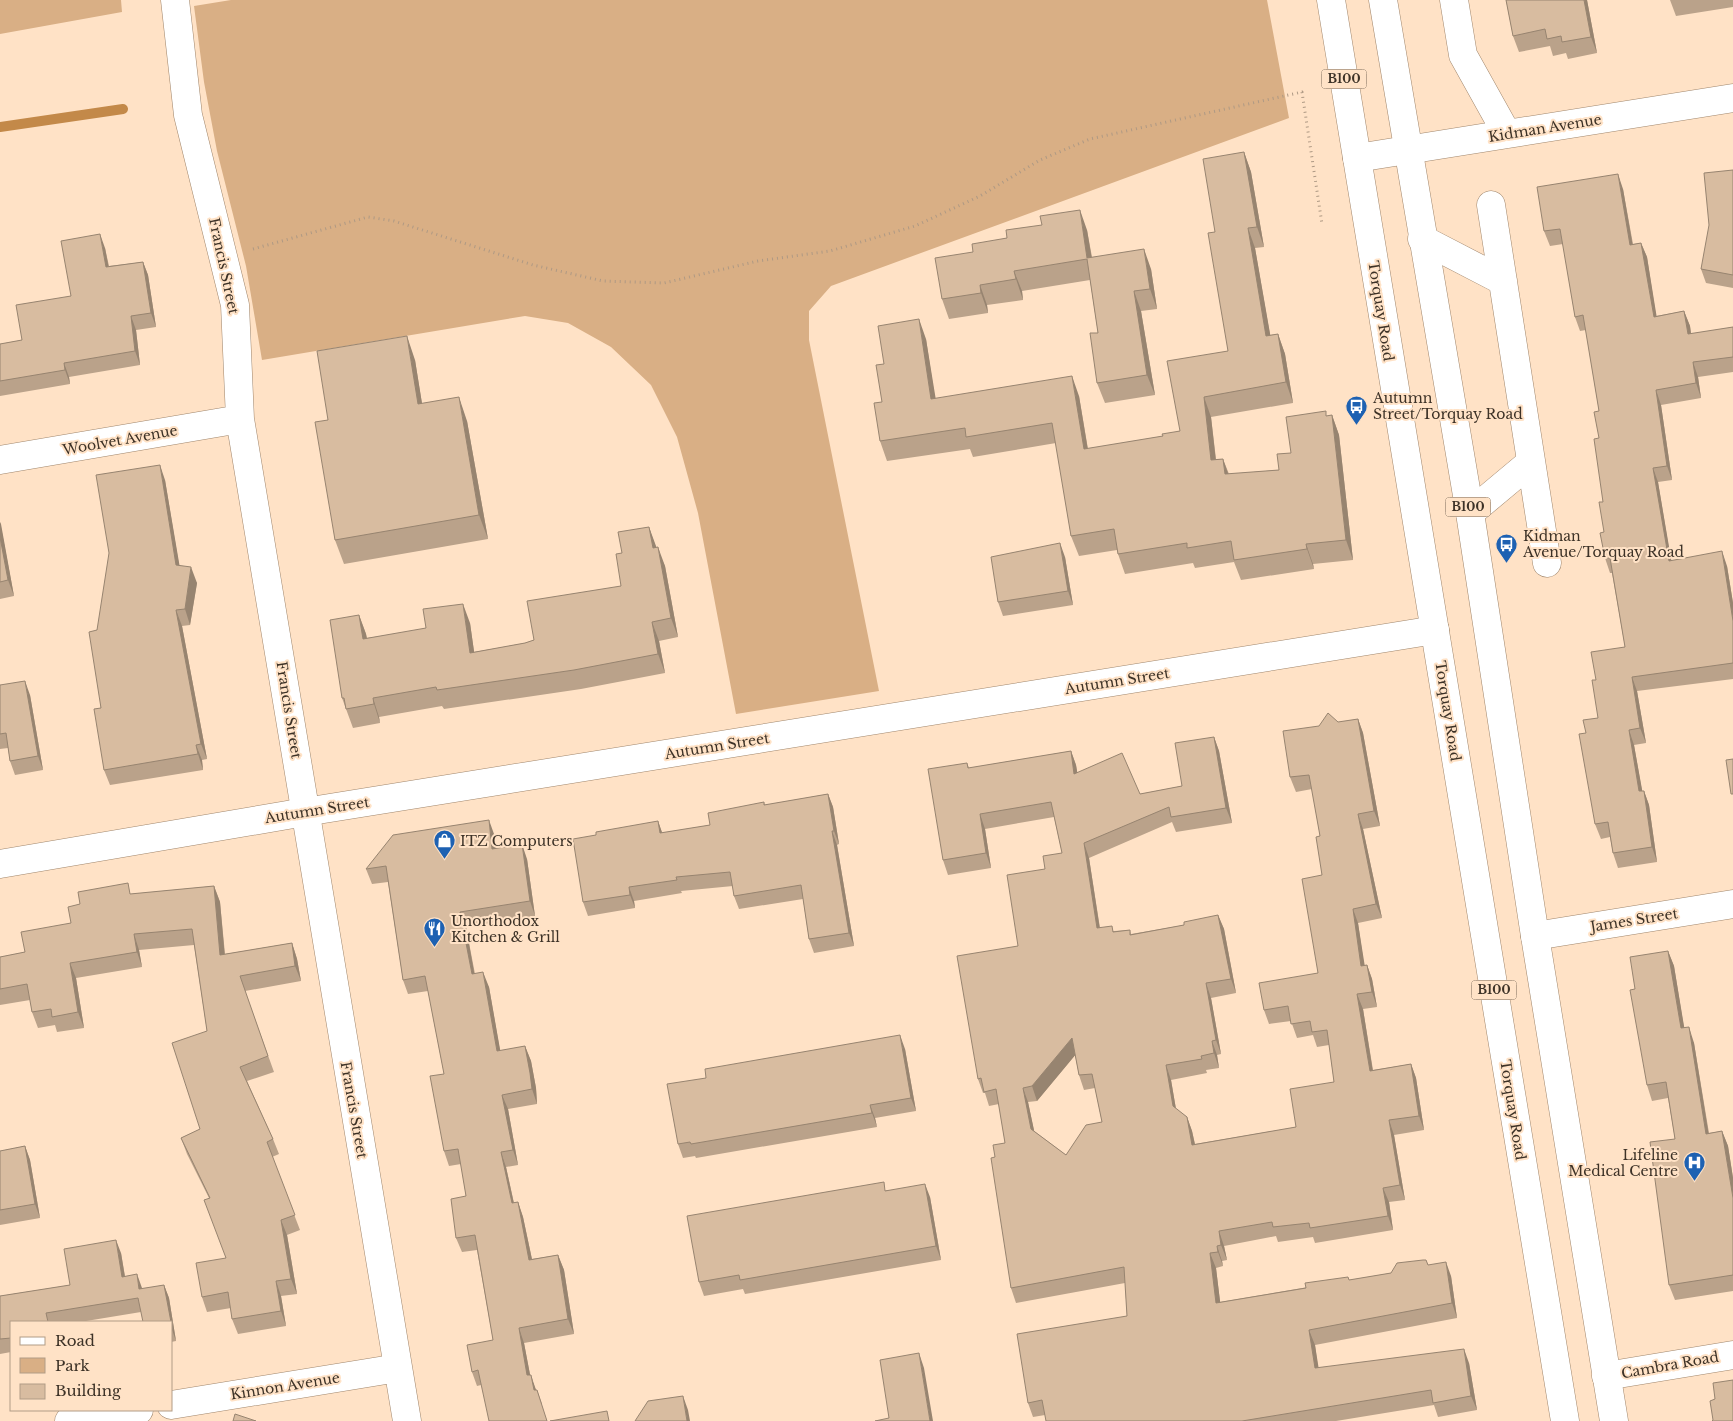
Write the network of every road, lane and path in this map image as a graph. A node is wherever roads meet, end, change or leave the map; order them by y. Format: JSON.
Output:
{"nodes":[{"id":1,"x":175,"y":0,"type":"edge"},
{"id":2,"x":1331,"y":0,"type":"edge"},
{"id":3,"x":1383,"y":0,"type":"edge"},
{"id":4,"x":1454,"y":0,"type":"edge"},
{"id":5,"x":1733,"y":98,"type":"edge"},
{"id":6,"x":1507,"y":134,"type":"junction"},
{"id":7,"x":1408,"y":150,"type":"junction"},
{"id":8,"x":1357,"y":158,"type":"junction"},
{"id":9,"x":1491,"y":205,"type":"dead end"},
{"id":10,"x":1322,"y":224,"type":"dead end"},
{"id":11,"x":1422,"y":238,"type":"junction"},
{"id":12,"x":223,"y":258,"type":"junction"},
{"id":13,"x":1503,"y":281,"type":"junction"},
{"id":14,"x":240,"y":419,"type":"junction"},
{"id":15,"x":0,"y":460,"type":"edge"},
{"id":16,"x":1531,"y":462,"type":"junction"},
{"id":17,"x":1470,"y":514,"type":"junction"},
{"id":18,"x":1546,"y":563,"type":"dead end"},
{"id":19,"x":1435,"y":630,"type":"junction"},
{"id":20,"x":305,"y":812,"type":"junction"},
{"id":21,"x":0,"y":864,"type":"edge"},
{"id":22,"x":1733,"y":904,"type":"edge"},
{"id":23,"x":1535,"y":936,"type":"junction"},
{"id":24,"x":1733,"y":1355,"type":"edge"},
{"id":25,"x":398,"y":1368,"type":"junction"},
{"id":26,"x":1606,"y":1376,"type":"junction"},
{"id":27,"x":172,"y":1405,"type":"edge"},
{"id":28,"x":133,"y":1411,"type":"edge"},
{"id":29,"x":69,"y":1421,"type":"edge"},
{"id":30,"x":407,"y":1421,"type":"edge"},
{"id":31,"x":1565,"y":1421,"type":"edge"},
{"id":32,"x":1614,"y":1421,"type":"edge"}],
"edges":[{"from":1,"to":12,"type":"street","name":"Francis Street"},
{"from":2,"to":8,"type":"street","name":"Torquay Road","number":"B100"},
{"from":3,"to":7,"type":"street","number":"B100"},
{"from":4,"to":6,"type":"street"},
{"from":5,"to":6,"type":"street","name":"Kidman Avenue"},
{"from":6,"to":7,"type":"street","name":"Kidman Avenue"},
{"from":7,"to":8,"type":"street","name":"Kidman Avenue"},
{"from":7,"to":11,"type":"street","number":"B100"},
{"from":8,"to":19,"type":"street","name":"Torquay Road","number":"B100"},
{"from":9,"to":13,"type":"street"},
{"from":10,"to":12,"type":"path"},
{"from":11,"to":13,"type":"street"},
{"from":11,"to":17,"type":"street","number":"B100"},
{"from":12,"to":14,"type":"street","name":"Francis Street"},
{"from":13,"to":16,"type":"street"},
{"from":14,"to":15,"type":"street","name":"Woolvet Avenue"},
{"from":14,"to":20,"type":"street","name":"Francis Street"},
{"from":16,"to":17,"type":"street"},
{"from":16,"to":18,"type":"street"},
{"from":17,"to":23,"type":"street","number":"B100"},
{"from":19,"to":20,"type":"street","name":"Autumn Street"},
{"from":19,"to":31,"type":"street","name":"Torquay Road","number":"B100"},
{"from":20,"to":21,"type":"street","name":"Autumn Street"},
{"from":20,"to":25,"type":"street","name":"Francis Street"},
{"from":22,"to":23,"type":"street","name":"James Street"},
{"from":23,"to":26,"type":"street","number":"B100"},
{"from":24,"to":26,"type":"street","name":"Cambra Road"},
{"from":25,"to":27,"type":"street","name":"Kinnon Avenue"},
{"from":25,"to":30,"type":"street","name":"Francis Street"},
{"from":26,"to":32,"type":"street","number":"B100"},
{"from":28,"to":29,"type":"street"}]}
